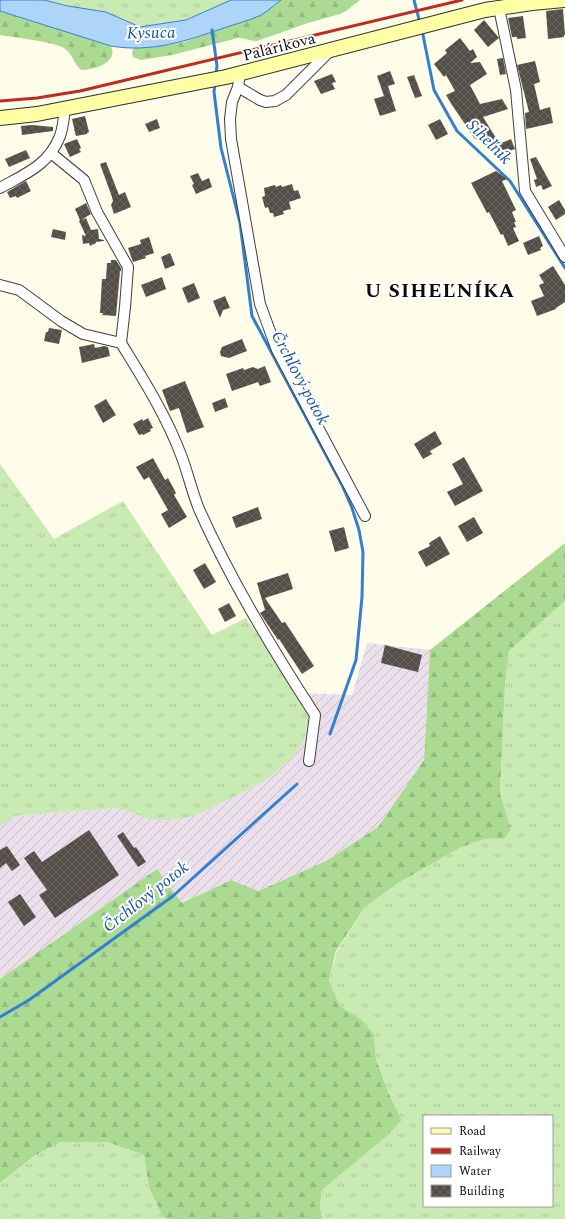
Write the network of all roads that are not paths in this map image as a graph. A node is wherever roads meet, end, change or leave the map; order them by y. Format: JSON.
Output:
{"nodes":[{"id":1,"x":564,"y":0,"type":"edge"},
{"id":2,"x":499,"y":8,"type":"junction"},
{"id":3,"x":330,"y":51,"type":"junction"},
{"id":4,"x":239,"y":80,"type":"junction"},
{"id":5,"x":65,"y":108,"type":"junction"},
{"id":6,"x":0,"y":118,"type":"edge"},
{"id":7,"x":51,"y":153,"type":"junction"},
{"id":8,"x":0,"y":188,"type":"edge"},
{"id":9,"x":565,"y":257,"type":"edge"},
{"id":10,"x":0,"y":285,"type":"edge"},
{"id":11,"x":121,"y":343,"type":"junction"},
{"id":12,"x":365,"y":516,"type":"dead end"},
{"id":13,"x":309,"y":761,"type":"dead end"}],
"edges":[{"from":1,"to":2,"type":"main road","name":"Palárikova"},
{"from":2,"to":3,"type":"main road","name":"Palárikova"},
{"from":2,"to":9,"type":"street"},
{"from":3,"to":4,"type":"main road","name":"Palárikova"},
{"from":3,"to":4,"type":"street"},
{"from":4,"to":5,"type":"main road","name":"Palárikova"},
{"from":4,"to":12,"type":"street"},
{"from":5,"to":6,"type":"main road","name":"Palárikova"},
{"from":5,"to":7,"type":"street"},
{"from":7,"to":8,"type":"street"},
{"from":7,"to":11,"type":"street"},
{"from":10,"to":11,"type":"street"},
{"from":11,"to":13,"type":"street"}]}
